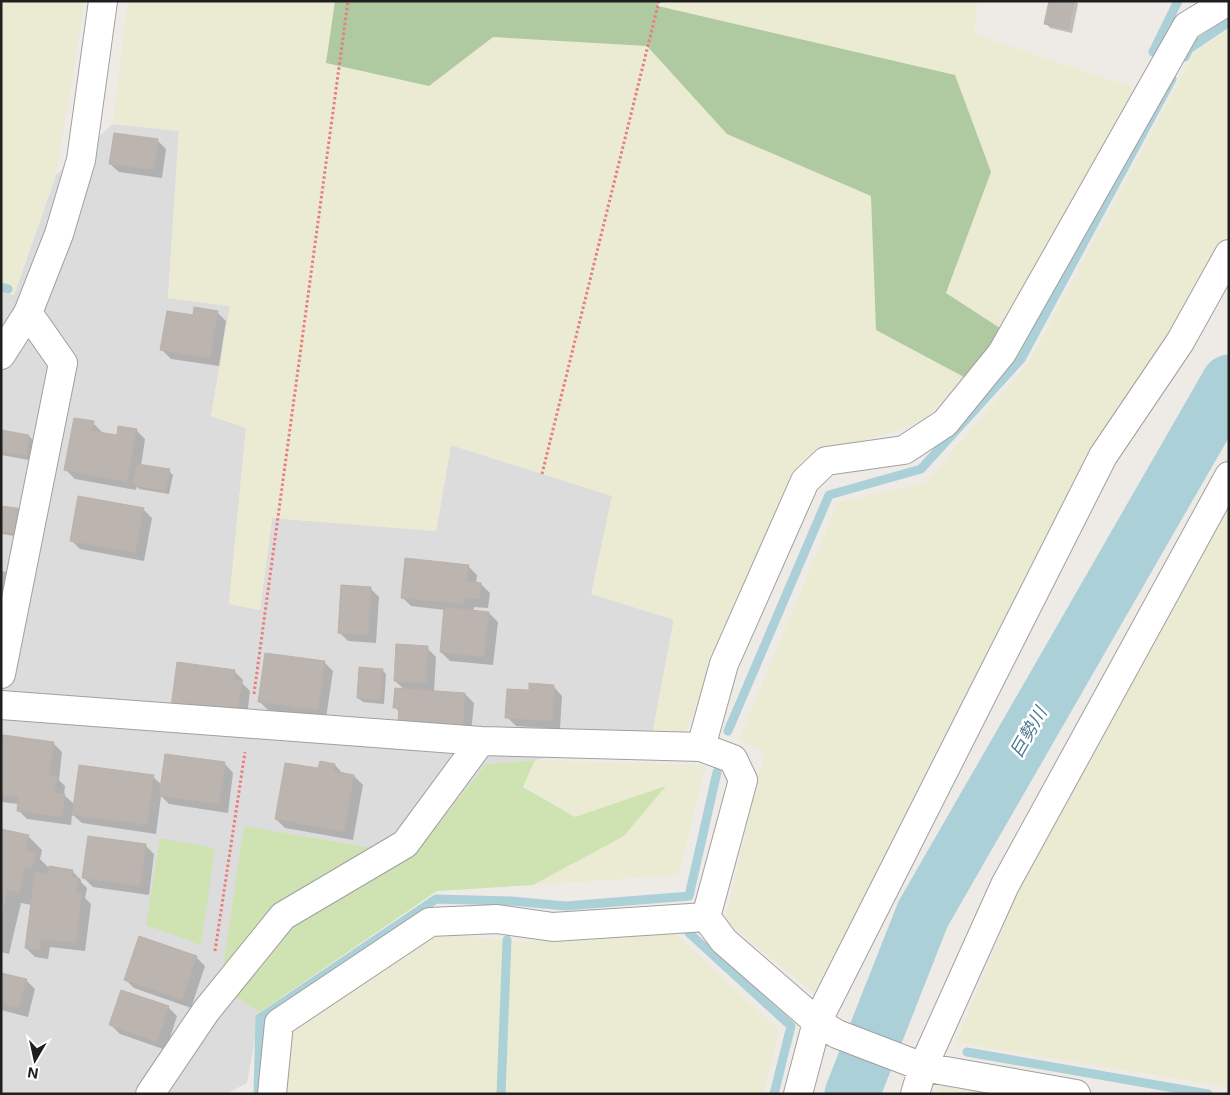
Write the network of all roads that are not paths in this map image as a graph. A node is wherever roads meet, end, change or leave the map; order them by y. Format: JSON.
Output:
{"nodes":[{"id":1,"x":103,"y":1,"type":"edge"},
{"id":2,"x":1228,"y":1,"type":"edge"},
{"id":3,"x":1229,"y":254,"type":"edge"},
{"id":4,"x":28,"y":313,"type":"junction"},
{"id":5,"x":1,"y":355,"type":"edge"},
{"id":6,"x":1229,"y":476,"type":"edge"},
{"id":7,"x":1,"y":674,"type":"edge"},
{"id":8,"x":1,"y":705,"type":"edge"},
{"id":9,"x":481,"y":741,"type":"junction"},
{"id":10,"x":701,"y":747,"type":"junction"},
{"id":11,"x":706,"y":917,"type":"junction"},
{"id":12,"x":827,"y":1028,"type":"junction"},
{"id":13,"x":923,"y":1066,"type":"junction"},
{"id":14,"x":150,"y":1094,"type":"edge"},
{"id":15,"x":272,"y":1094,"type":"edge"},
{"id":16,"x":798,"y":1094,"type":"edge"},
{"id":17,"x":915,"y":1094,"type":"edge"},
{"id":18,"x":1076,"y":1094,"type":"edge"}],
"edges":[{"from":1,"to":4,"type":"street"},
{"from":2,"to":10,"type":"street"},
{"from":3,"to":12,"type":"street"},
{"from":4,"to":5,"type":"street"},
{"from":4,"to":7,"type":"street"},
{"from":6,"to":13,"type":"street"},
{"from":8,"to":9,"type":"street"},
{"from":9,"to":10,"type":"street"},
{"from":9,"to":14,"type":"street"},
{"from":10,"to":11,"type":"street"},
{"from":11,"to":12,"type":"street"},
{"from":11,"to":15,"type":"street"},
{"from":12,"to":13,"type":"street"},
{"from":12,"to":16,"type":"street"},
{"from":13,"to":17,"type":"street"},
{"from":13,"to":18,"type":"street"}]}
